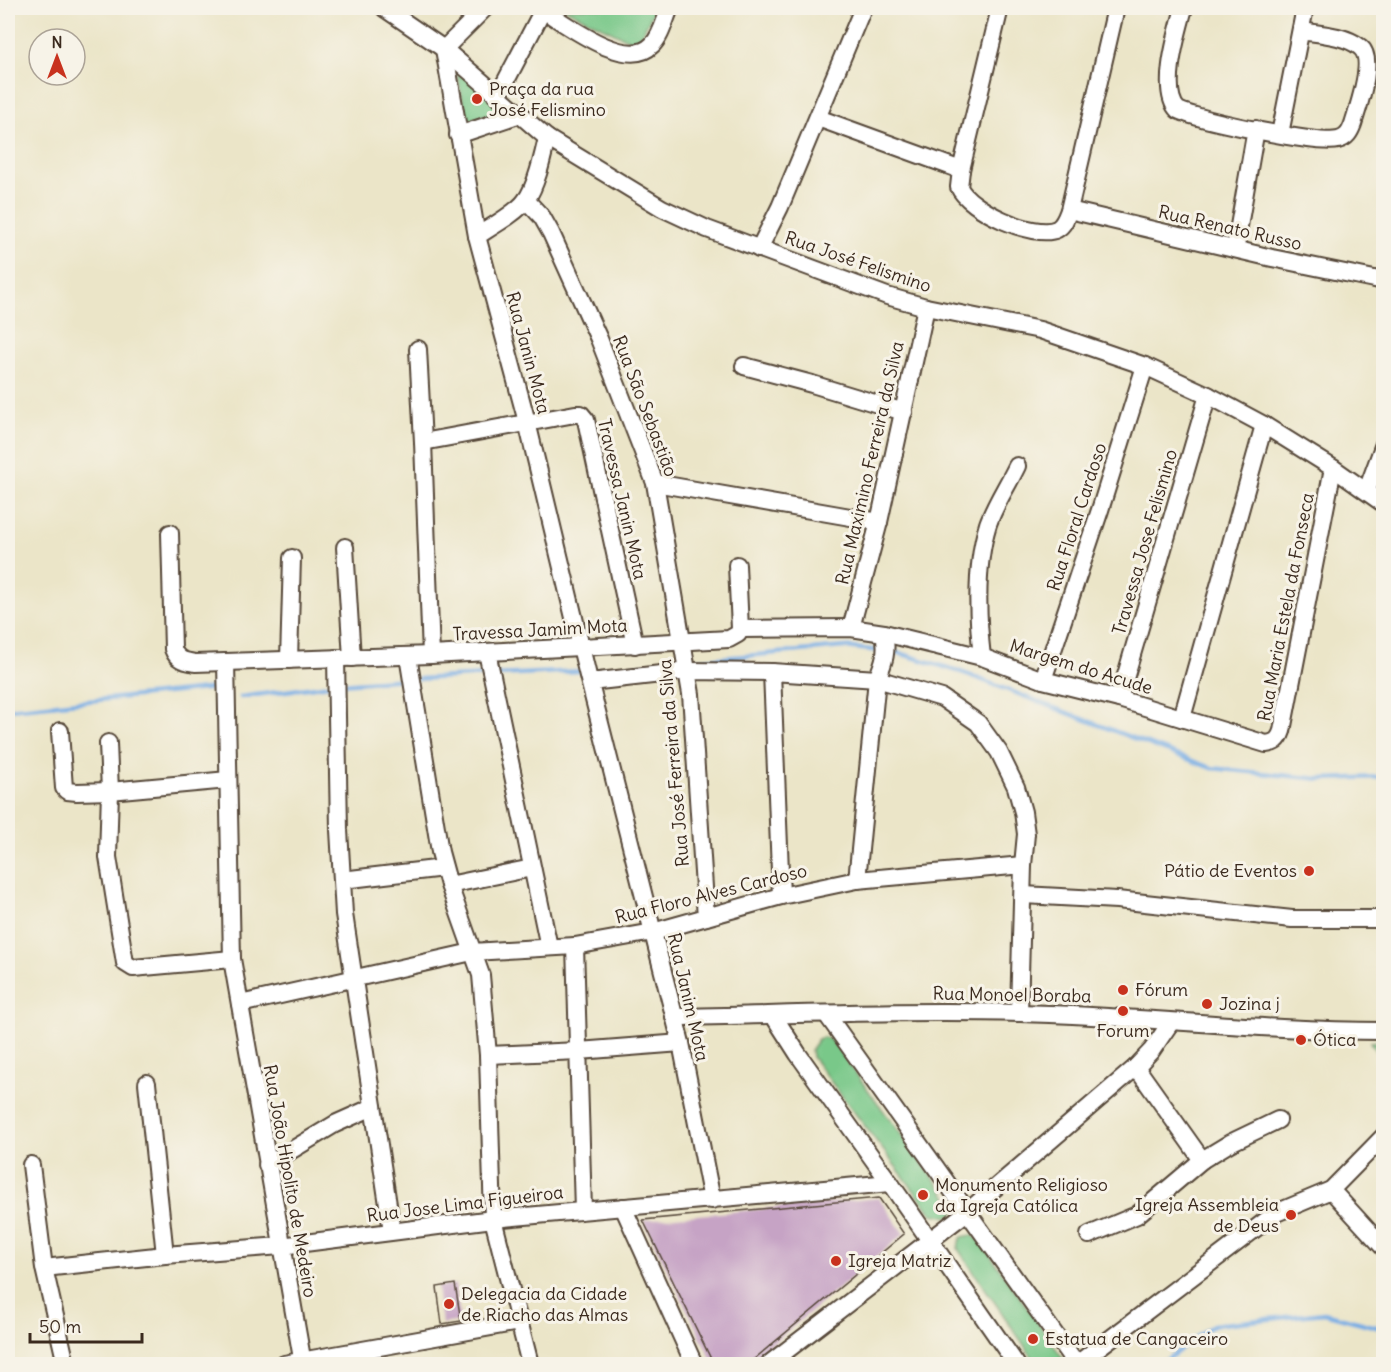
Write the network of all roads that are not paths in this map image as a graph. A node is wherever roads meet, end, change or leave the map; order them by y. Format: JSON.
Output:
{"nodes":[{"id":1,"x":384,"y":8,"type":"edge"},
{"id":2,"x":485,"y":8,"type":"edge"},
{"id":3,"x":670,"y":8,"type":"edge"},
{"id":4,"x":863,"y":8,"type":"edge"},
{"id":5,"x":1000,"y":8,"type":"edge"},
{"id":6,"x":1116,"y":8,"type":"edge"},
{"id":7,"x":1184,"y":8,"type":"edge"},
{"id":8,"x":1305,"y":8,"type":"edge"},
{"id":9,"x":544,"y":9,"type":"edge"},
{"id":10,"x":1301,"y":31,"type":"junction"},
{"id":11,"x":444,"y":48,"type":"junction"},
{"id":12,"x":499,"y":94,"type":"junction"},
{"id":13,"x":521,"y":114,"type":"junction"},
{"id":14,"x":818,"y":118,"type":"junction"},
{"id":15,"x":1256,"y":129,"type":"junction"},
{"id":16,"x":1280,"y":134,"type":"junction"},
{"id":17,"x":458,"y":135,"type":"junction"},
{"id":18,"x":547,"y":138,"type":"junction"},
{"id":19,"x":961,"y":170,"type":"junction"},
{"id":20,"x":526,"y":200,"type":"junction"},
{"id":21,"x":1069,"y":210,"type":"junction"},
{"id":22,"x":477,"y":236,"type":"junction"},
{"id":23,"x":759,"y":249,"type":"junction"},
{"id":24,"x":1235,"y":249,"type":"junction"},
{"id":25,"x":1383,"y":281,"type":"edge"},
{"id":26,"x":926,"y":307,"type":"junction"},
{"id":27,"x":418,"y":349,"type":"dead end"},
{"id":28,"x":744,"y":366,"type":"dead end"},
{"id":29,"x":1145,"y":366,"type":"junction"},
{"id":30,"x":1208,"y":395,"type":"junction"},
{"id":31,"x":904,"y":412,"type":"junction"},
{"id":32,"x":527,"y":422,"type":"junction"},
{"id":33,"x":1264,"y":425,"type":"junction"},
{"id":34,"x":423,"y":442,"type":"junction"},
{"id":35,"x":1383,"y":444,"type":"edge"},
{"id":36,"x":1017,"y":466,"type":"dead end"},
{"id":37,"x":1333,"y":468,"type":"junction"},
{"id":38,"x":655,"y":483,"type":"junction"},
{"id":39,"x":1366,"y":490,"type":"junction"},
{"id":40,"x":1383,"y":504,"type":"edge"},
{"id":41,"x":879,"y":522,"type":"junction"},
{"id":42,"x":170,"y":533,"type":"dead end"},
{"id":43,"x":345,"y":547,"type":"dead end"},
{"id":44,"x":292,"y":558,"type":"dead end"},
{"id":45,"x":737,"y":565,"type":"dead end"},
{"id":46,"x":851,"y":628,"type":"junction"},
{"id":47,"x":734,"y":634,"type":"junction"},
{"id":48,"x":683,"y":643,"type":"junction"},
{"id":49,"x":635,"y":645,"type":"junction"},
{"id":50,"x":885,"y":645,"type":"junction"},
{"id":51,"x":582,"y":647,"type":"junction"},
{"id":52,"x":487,"y":652,"type":"junction"},
{"id":53,"x":431,"y":655,"type":"junction"},
{"id":54,"x":408,"y":656,"type":"junction"},
{"id":55,"x":982,"y":657,"type":"junction"},
{"id":56,"x":344,"y":658,"type":"junction"},
{"id":57,"x":289,"y":660,"type":"junction"},
{"id":58,"x":226,"y":662,"type":"junction"},
{"id":59,"x":688,"y":670,"type":"junction"},
{"id":60,"x":772,"y":672,"type":"junction"},
{"id":61,"x":588,"y":674,"type":"junction"},
{"id":62,"x":877,"y":679,"type":"junction"},
{"id":63,"x":1043,"y":680,"type":"junction"},
{"id":64,"x":1119,"y":699,"type":"junction"},
{"id":65,"x":1182,"y":718,"type":"junction"},
{"id":66,"x":60,"y":731,"type":"dead end"},
{"id":67,"x":108,"y":743,"type":"dead end"},
{"id":68,"x":1266,"y":744,"type":"joint"},
{"id":69,"x":228,"y":780,"type":"junction"},
{"id":70,"x":110,"y":791,"type":"junction"},
{"id":71,"x":1023,"y":865,"type":"junction"},
{"id":72,"x":444,"y":868,"type":"junction"},
{"id":73,"x":532,"y":868,"type":"junction"},
{"id":74,"x":342,"y":880,"type":"junction"},
{"id":75,"x":857,"y":880,"type":"junction"},
{"id":76,"x":449,"y":885,"type":"junction"},
{"id":77,"x":1023,"y":895,"type":"junction"},
{"id":78,"x":781,"y":896,"type":"junction"},
{"id":79,"x":706,"y":917,"type":"junction"},
{"id":80,"x":1383,"y":919,"type":"edge"},
{"id":81,"x":653,"y":932,"type":"junction"},
{"id":82,"x":575,"y":946,"type":"junction"},
{"id":83,"x":549,"y":947,"type":"junction"},
{"id":84,"x":472,"y":952,"type":"junction"},
{"id":85,"x":232,"y":960,"type":"junction"},
{"id":86,"x":353,"y":978,"type":"junction"},
{"id":87,"x":240,"y":1004,"type":"junction"},
{"id":88,"x":1019,"y":1013,"type":"junction"},
{"id":89,"x":772,"y":1015,"type":"junction"},
{"id":90,"x":827,"y":1015,"type":"junction"},
{"id":91,"x":674,"y":1017,"type":"junction"},
{"id":92,"x":1171,"y":1022,"type":"junction"},
{"id":93,"x":1383,"y":1031,"type":"edge"},
{"id":94,"x":681,"y":1043,"type":"junction"},
{"id":95,"x":579,"y":1051,"type":"junction"},
{"id":96,"x":488,"y":1055,"type":"junction"},
{"id":97,"x":1136,"y":1067,"type":"junction"},
{"id":98,"x":147,"y":1083,"type":"dead end"},
{"id":99,"x":373,"y":1107,"type":"junction"},
{"id":100,"x":1278,"y":1120,"type":"dead end"},
{"id":101,"x":1383,"y":1136,"type":"edge"},
{"id":102,"x":1202,"y":1160,"type":"junction"},
{"id":103,"x":31,"y":1165,"type":"dead end"},
{"id":104,"x":267,"y":1165,"type":"junction"},
{"id":105,"x":890,"y":1183,"type":"junction"},
{"id":106,"x":1331,"y":1190,"type":"junction"},
{"id":107,"x":712,"y":1200,"type":"junction"},
{"id":108,"x":622,"y":1207,"type":"junction"},
{"id":109,"x":583,"y":1210,"type":"junction"},
{"id":110,"x":967,"y":1212,"type":"junction"},
{"id":111,"x":493,"y":1218,"type":"junction"},
{"id":112,"x":392,"y":1232,"type":"junction"},
{"id":113,"x":1089,"y":1235,"type":"dead end"},
{"id":114,"x":929,"y":1241,"type":"junction"},
{"id":115,"x":281,"y":1246,"type":"junction"},
{"id":116,"x":1383,"y":1248,"type":"edge"},
{"id":117,"x":165,"y":1255,"type":"junction"},
{"id":118,"x":44,"y":1268,"type":"junction"},
{"id":119,"x":519,"y":1322,"type":"junction"},
{"id":120,"x":302,"y":1363,"type":"edge"},
{"id":121,"x":66,"y":1365,"type":"edge"},
{"id":122,"x":284,"y":1365,"type":"edge"},
{"id":123,"x":530,"y":1365,"type":"edge"},
{"id":124,"x":693,"y":1365,"type":"edge"},
{"id":125,"x":769,"y":1365,"type":"edge"},
{"id":126,"x":1016,"y":1365,"type":"edge"},
{"id":127,"x":1077,"y":1365,"type":"edge"}],
"edges":[{"from":1,"to":11,"type":"street","name":"Rua José Felismino"},
{"from":2,"to":11,"type":"street"},
{"from":3,"to":9,"type":"street"},
{"from":4,"to":14,"type":"street"},
{"from":5,"to":19,"type":"street"},
{"from":6,"to":21,"type":"street"},
{"from":7,"to":15,"type":"street"},
{"from":8,"to":10,"type":"street"},
{"from":9,"to":12,"type":"street"},
{"from":10,"to":16,"type":"street"},
{"from":10,"to":16,"type":"street"},
{"from":11,"to":12,"type":"street","name":"Rua José Felismino"},
{"from":11,"to":17,"type":"street","name":"Rua Janin Mota"},
{"from":12,"to":13,"type":"street","name":"Rua José Felismino"},
{"from":13,"to":17,"type":"street"},
{"from":13,"to":18,"type":"street","name":"Rua José Felismino"},
{"from":14,"to":19,"type":"street"},
{"from":14,"to":23,"type":"street"},
{"from":15,"to":16,"type":"street"},
{"from":15,"to":24,"type":"street"},
{"from":17,"to":22,"type":"street","name":"Rua Janin Mota"},
{"from":18,"to":20,"type":"street"},
{"from":18,"to":23,"type":"street","name":"Rua José Felismino"},
{"from":19,"to":21,"type":"street"},
{"from":20,"to":22,"type":"street"},
{"from":20,"to":38,"type":"street","name":"Rua São Sebastião"},
{"from":21,"to":24,"type":"street","name":"Rua Renato Russo"},
{"from":22,"to":32,"type":"street","name":"Rua Janin Mota"},
{"from":23,"to":26,"type":"street","name":"Rua José Felismino"},
{"from":24,"to":25,"type":"street","name":"Rua Renato Russo"},
{"from":26,"to":29,"type":"street","name":"Rua José Felismino"},
{"from":26,"to":31,"type":"street","name":"Rua Maximino Ferreira da Silva"},
{"from":27,"to":34,"type":"street"},
{"from":28,"to":31,"type":"street"},
{"from":29,"to":30,"type":"street","name":"Rua José Felismino"},
{"from":29,"to":63,"type":"street","name":"Rua Floral Cardoso"},
{"from":30,"to":33,"type":"street","name":"Rua José Felismino"},
{"from":30,"to":64,"type":"street","name":"Travessa Jose Felismino"},
{"from":31,"to":41,"type":"street","name":"Rua Maximino Ferreira da Silva"},
{"from":32,"to":34,"type":"street","name":"Travessa Janin Mota"},
{"from":32,"to":49,"type":"street","name":"Travessa Janin Mota"},
{"from":32,"to":51,"type":"street","name":"Rua Janin Mota"},
{"from":33,"to":37,"type":"street","name":"Rua José Felismino"},
{"from":33,"to":65,"type":"street"},
{"from":34,"to":53,"type":"street"},
{"from":35,"to":39,"type":"street"},
{"from":36,"to":55,"type":"street"},
{"from":37,"to":39,"type":"street","name":"Rua José Felismino"},
{"from":37,"to":68,"type":"street","name":"Rua Maria Estela da Fonseca"},
{"from":38,"to":41,"type":"street"},
{"from":38,"to":48,"type":"street","name":"Rua São Sebastião"},
{"from":39,"to":40,"type":"street","name":"Rua José Felismino"},
{"from":41,"to":46,"type":"street","name":"Rua Maximino Ferreira da Silva"},
{"from":42,"to":58,"type":"street","name":"Travessa Jamim Mota"},
{"from":43,"to":56,"type":"street"},
{"from":44,"to":57,"type":"street"},
{"from":45,"to":47,"type":"street"},
{"from":46,"to":47,"type":"street"},
{"from":46,"to":50,"type":"street","name":"Margem do Acude"},
{"from":47,"to":48,"type":"street","name":"Travessa Jamim Mota"},
{"from":48,"to":49,"type":"street","name":"Travessa Jamim Mota"},
{"from":48,"to":59,"type":"street","name":"Rua José Ferreira da Silva"},
{"from":49,"to":51,"type":"street","name":"Travessa Jamim Mota"},
{"from":50,"to":55,"type":"street","name":"Margem do Acude"},
{"from":50,"to":62,"type":"street"},
{"from":51,"to":52,"type":"street","name":"Travessa Jamim Mota"},
{"from":51,"to":61,"type":"street","name":"Rua Janin Mota"},
{"from":52,"to":53,"type":"street","name":"Travessa Jamim Mota"},
{"from":52,"to":73,"type":"street"},
{"from":53,"to":54,"type":"street","name":"Travessa Jamim Mota"},
{"from":54,"to":56,"type":"street","name":"Travessa Jamim Mota"},
{"from":54,"to":72,"type":"street"},
{"from":55,"to":63,"type":"street","name":"Margem do Acude"},
{"from":56,"to":57,"type":"street","name":"Travessa Jamim Mota"},
{"from":56,"to":74,"type":"street"},
{"from":57,"to":58,"type":"street","name":"Travessa Jamim Mota"},
{"from":58,"to":69,"type":"street","name":"Rua João Hipolito de Medeiro"},
{"from":59,"to":60,"type":"street"},
{"from":59,"to":61,"type":"street"},
{"from":59,"to":79,"type":"street","name":"Rua José Ferreira da Silva"},
{"from":60,"to":62,"type":"street"},
{"from":60,"to":78,"type":"street"},
{"from":61,"to":81,"type":"street","name":"Rua Janim Mota"},
{"from":62,"to":71,"type":"street"},
{"from":62,"to":75,"type":"street"},
{"from":63,"to":64,"type":"street","name":"Margem do Acude"},
{"from":64,"to":65,"type":"street","name":"Margem do Acude"},
{"from":65,"to":68,"type":"street","name":"Margem do Acude"},
{"from":66,"to":70,"type":"street"},
{"from":67,"to":70,"type":"street"},
{"from":69,"to":70,"type":"street"},
{"from":69,"to":85,"type":"street","name":"Rua João Hipolito de Medeiro"},
{"from":70,"to":85,"type":"street"},
{"from":71,"to":75,"type":"street","name":"Rua Floro Alves Cardoso"},
{"from":71,"to":77,"type":"street"},
{"from":72,"to":74,"type":"street"},
{"from":72,"to":76,"type":"street"},
{"from":73,"to":76,"type":"street"},
{"from":73,"to":83,"type":"street"},
{"from":74,"to":86,"type":"street"},
{"from":75,"to":78,"type":"street","name":"Rua Floro Alves Cardoso"},
{"from":76,"to":84,"type":"street"},
{"from":77,"to":80,"type":"street"},
{"from":77,"to":88,"type":"street"},
{"from":78,"to":79,"type":"street","name":"Rua Floro Alves Cardoso"},
{"from":79,"to":81,"type":"street","name":"Rua Floro Alves Cardoso"},
{"from":81,"to":82,"type":"street","name":"Rua Floro Alves Cardoso"},
{"from":81,"to":91,"type":"street","name":"Rua Janim Mota"},
{"from":82,"to":83,"type":"street","name":"Rua Floro Alves Cardoso"},
{"from":82,"to":95,"type":"street"},
{"from":83,"to":84,"type":"street","name":"Rua Floro Alves Cardoso"},
{"from":84,"to":86,"type":"street","name":"Rua Floro Alves Cardoso"},
{"from":84,"to":96,"type":"street"},
{"from":85,"to":87,"type":"street","name":"Rua João Hipolito de Medeiro"},
{"from":86,"to":87,"type":"street","name":"Rua Floro Alves Cardoso"},
{"from":86,"to":99,"type":"street"},
{"from":87,"to":104,"type":"street","name":"Rua João Hipolito de Medeiro"},
{"from":88,"to":90,"type":"street","name":"Rua Monoel Boraba"},
{"from":88,"to":92,"type":"street","name":"Rua Monoel Boraba"},
{"from":89,"to":90,"type":"street","name":"Rua Monoel Boraba"},
{"from":89,"to":91,"type":"street","name":"Rua Monoel Boraba"},
{"from":89,"to":105,"type":"street"},
{"from":90,"to":110,"type":"street"},
{"from":91,"to":94,"type":"street","name":"Rua Janim Mota"},
{"from":92,"to":93,"type":"street","name":"Rua Monoel Boraba"},
{"from":92,"to":97,"type":"street"},
{"from":94,"to":95,"type":"street"},
{"from":94,"to":107,"type":"street","name":"Rua Janim Mota"},
{"from":95,"to":96,"type":"street"},
{"from":95,"to":109,"type":"street"},
{"from":96,"to":111,"type":"street"},
{"from":97,"to":102,"type":"street"},
{"from":97,"to":110,"type":"street"},
{"from":98,"to":117,"type":"street"},
{"from":99,"to":104,"type":"street"},
{"from":99,"to":112,"type":"street"},
{"from":100,"to":102,"type":"street"},
{"from":101,"to":106,"type":"street"},
{"from":102,"to":113,"type":"street"},
{"from":103,"to":118,"type":"street"},
{"from":104,"to":115,"type":"street","name":"Rua João Hipolito de Medeiro"},
{"from":105,"to":107,"type":"street","name":"Rua Jose Lima Figueiroa"},
{"from":105,"to":114,"type":"street"},
{"from":106,"to":116,"type":"street"},
{"from":106,"to":127,"type":"street"},
{"from":107,"to":108,"type":"street","name":"Rua Jose Lima Figueiroa"},
{"from":108,"to":109,"type":"street","name":"Rua Jose Lima Figueiroa"},
{"from":108,"to":124,"type":"street"},
{"from":109,"to":111,"type":"street","name":"Rua Jose Lima Figueiroa"},
{"from":110,"to":114,"type":"street"},
{"from":110,"to":127,"type":"street"},
{"from":111,"to":112,"type":"street","name":"Rua Jose Lima Figueiroa"},
{"from":111,"to":119,"type":"street"},
{"from":112,"to":115,"type":"street","name":"Rua Jose Lima Figueiroa"},
{"from":114,"to":125,"type":"street"},
{"from":114,"to":126,"type":"street"},
{"from":115,"to":117,"type":"street","name":"Rua Jose Lima Figueiroa"},
{"from":115,"to":120,"type":"street","name":"Rua João Hipolito de Medeiro"},
{"from":117,"to":118,"type":"street","name":"Rua Jose Lima Figueiroa"},
{"from":118,"to":121,"type":"street"},
{"from":119,"to":120,"type":"street"},
{"from":119,"to":123,"type":"street"},
{"from":120,"to":122,"type":"street"}]}
